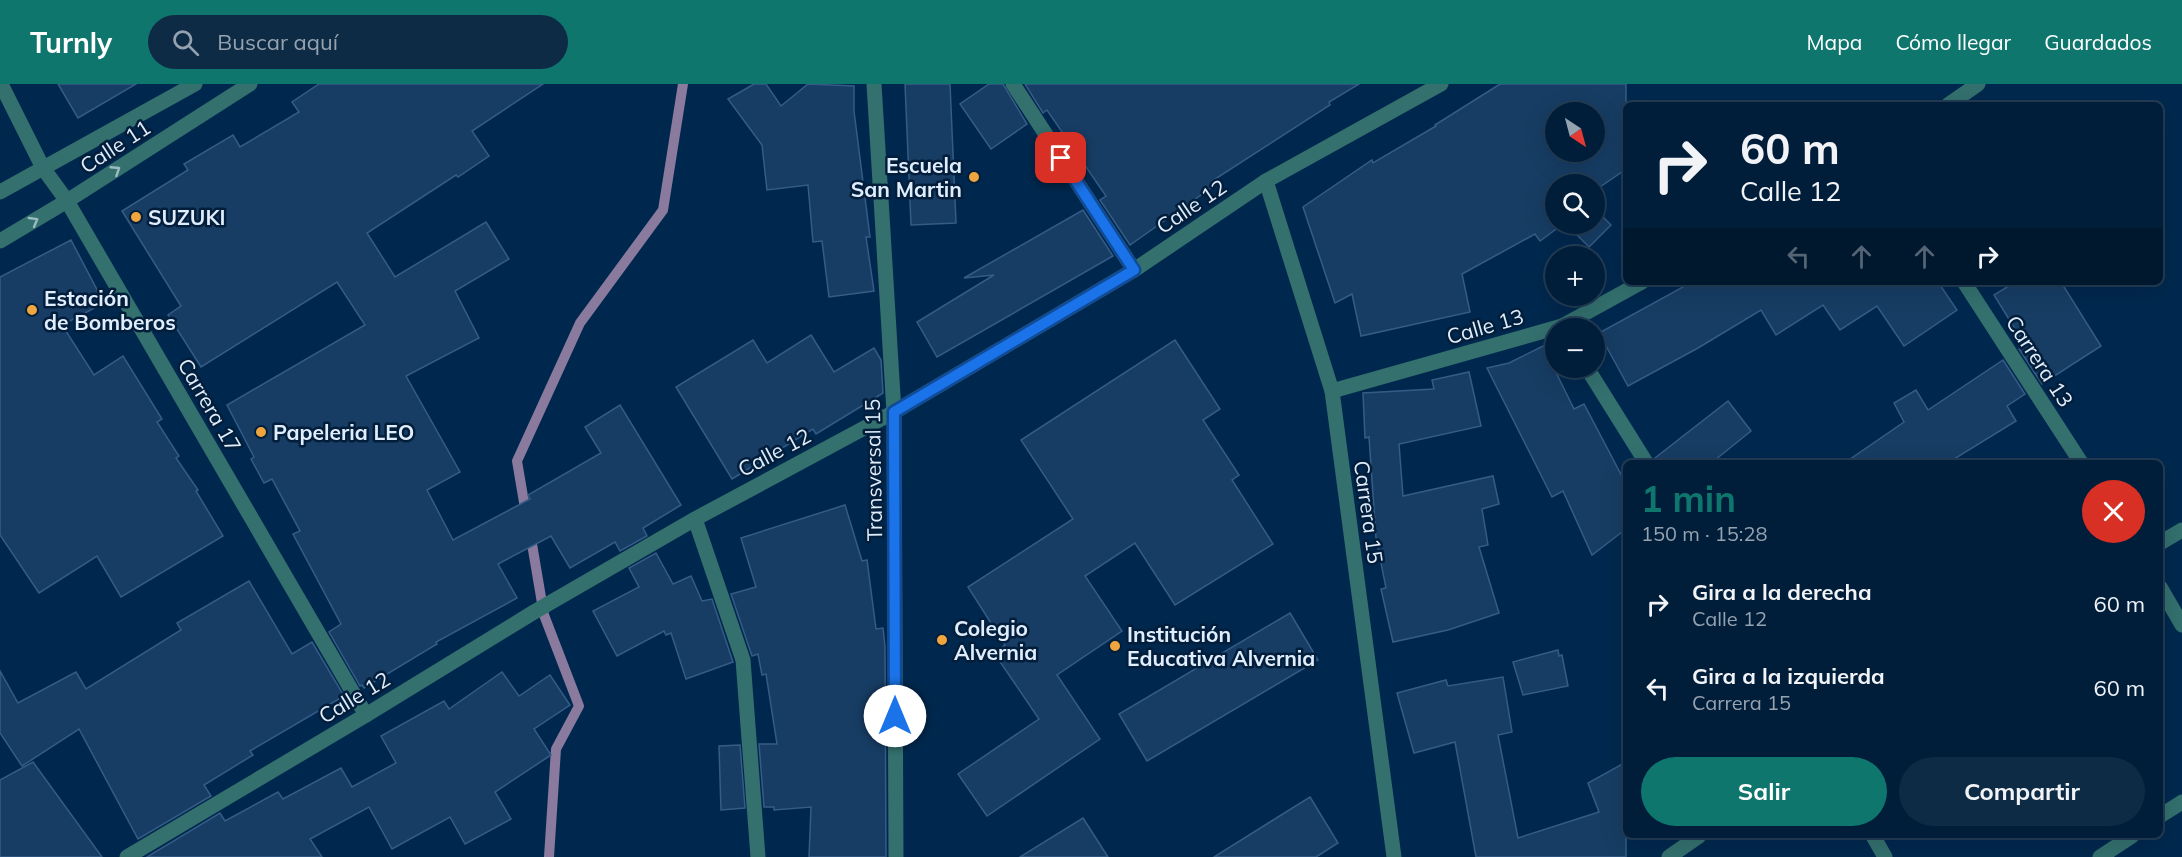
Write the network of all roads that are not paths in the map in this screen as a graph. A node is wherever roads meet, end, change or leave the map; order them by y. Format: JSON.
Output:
{"nodes":[{"id":1,"x":1,"y":84,"type":"edge"},
{"id":2,"x":195,"y":84,"type":"edge"},
{"id":3,"x":874,"y":84,"type":"edge"},
{"id":4,"x":1012,"y":84,"type":"edge"},
{"id":5,"x":1978,"y":84,"type":"edge"},
{"id":6,"x":246,"y":85,"type":"edge"},
{"id":7,"x":1431,"y":87,"type":"edge"},
{"id":8,"x":1952,"y":102,"type":"edge"},
{"id":9,"x":43,"y":168,"type":"junction"},
{"id":10,"x":1266,"y":181,"type":"junction"},
{"id":11,"x":0,"y":192,"type":"edge"},
{"id":12,"x":67,"y":201,"type":"junction"},
{"id":13,"x":0,"y":241,"type":"edge"},
{"id":14,"x":1134,"y":270,"type":"junction"},
{"id":15,"x":1637,"y":285,"type":"edge"},
{"id":16,"x":1966,"y":285,"type":"edge"},
{"id":17,"x":1578,"y":318,"type":"edge"},
{"id":18,"x":1545,"y":332,"type":"edge"},
{"id":19,"x":1593,"y":378,"type":"edge"},
{"id":20,"x":1332,"y":391,"type":"junction"},
{"id":21,"x":894,"y":412,"type":"junction"},
{"id":22,"x":1644,"y":460,"type":"edge"},
{"id":23,"x":2079,"y":460,"type":"edge"},
{"id":24,"x":695,"y":519,"type":"junction"},
{"id":25,"x":2182,"y":530,"type":"edge"},
{"id":26,"x":2163,"y":541,"type":"edge"},
{"id":27,"x":2163,"y":592,"type":"edge"},
{"id":28,"x":2182,"y":625,"type":"edge"},
{"id":29,"x":366,"y":715,"type":"junction"},
{"id":30,"x":2182,"y":802,"type":"edge"},
{"id":31,"x":2163,"y":814,"type":"edge"},
{"id":32,"x":1696,"y":838,"type":"edge"},
{"id":33,"x":1874,"y":838,"type":"edge"},
{"id":34,"x":2129,"y":838,"type":"edge"},
{"id":35,"x":133,"y":855,"type":"edge"},
{"id":36,"x":758,"y":857,"type":"edge"},
{"id":37,"x":896,"y":857,"type":"edge"},
{"id":38,"x":1394,"y":857,"type":"edge"},
{"id":39,"x":1669,"y":857,"type":"edge"},
{"id":40,"x":1885,"y":857,"type":"edge"},
{"id":41,"x":2100,"y":857,"type":"edge"}],
"edges":[{"from":1,"to":9,"type":"street","name":"Carrera 17"},
{"from":2,"to":9,"type":"street","name":"Calle 11"},
{"from":3,"to":21,"type":"street","name":"Transversal 15"},
{"from":4,"to":14,"type":"street"},
{"from":5,"to":8,"type":"street"},
{"from":12,"to":6,"type":"street","name":"Calle 11","one_way":true},
{"from":7,"to":10,"type":"street","name":"Calle 12"},
{"from":9,"to":11,"type":"street","name":"Calle 11"},
{"from":9,"to":12,"type":"street","name":"Carrera 17"},
{"from":10,"to":14,"type":"street","name":"Calle 12"},
{"from":10,"to":20,"type":"street","name":"Carrera 15"},
{"from":13,"to":12,"type":"street","name":"Calle 11","one_way":true},
{"from":12,"to":29,"type":"street","name":"Carrera 17"},
{"from":14,"to":21,"type":"street","name":"Calle 12"},
{"from":15,"to":17,"type":"street","name":"Calle 13"},
{"from":16,"to":23,"type":"street","name":"Carrera 13"},
{"from":18,"to":20,"type":"street","name":"Calle 13"},
{"from":19,"to":22,"type":"street"},
{"from":20,"to":38,"type":"street","name":"Carrera 15"},
{"from":21,"to":24,"type":"street","name":"Calle 12"},
{"from":21,"to":37,"type":"street","name":"Transversal 15"},
{"from":24,"to":29,"type":"street","name":"Calle 12"},
{"from":24,"to":36,"type":"street"},
{"from":25,"to":26,"type":"street"},
{"from":27,"to":28,"type":"street"},
{"from":29,"to":35,"type":"street","name":"Calle 12"},
{"from":30,"to":31,"type":"street"},
{"from":32,"to":39,"type":"street"},
{"from":33,"to":40,"type":"street"},
{"from":34,"to":41,"type":"street"}]}
